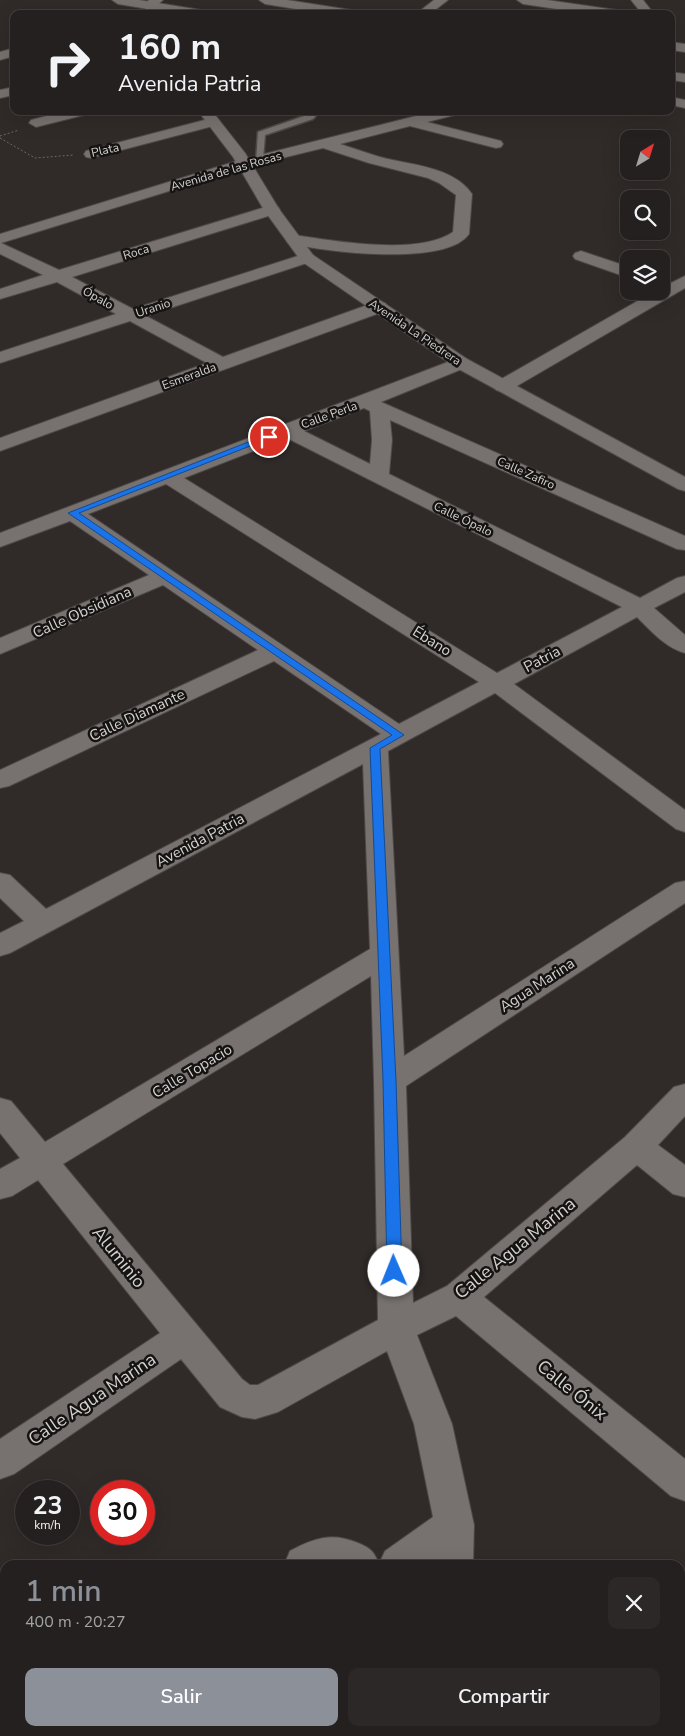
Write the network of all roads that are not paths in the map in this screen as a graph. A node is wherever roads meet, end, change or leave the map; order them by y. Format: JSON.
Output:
{"nodes":[{"id":1,"x":118,"y":0,"type":"edge"},
{"id":2,"x":265,"y":0,"type":"edge"},
{"id":3,"x":439,"y":0,"type":"edge"},
{"id":4,"x":522,"y":0,"type":"edge"},
{"id":5,"x":637,"y":0,"type":"edge"},
{"id":6,"x":154,"y":6,"type":"edge"},
{"id":7,"x":178,"y":10,"type":"edge"},
{"id":8,"x":326,"y":10,"type":"edge"},
{"id":9,"x":427,"y":10,"type":"edge"},
{"id":10,"x":589,"y":10,"type":"edge"},
{"id":11,"x":645,"y":10,"type":"edge"},
{"id":12,"x":69,"y":115,"type":"edge"},
{"id":13,"x":312,"y":115,"type":"edge"},
{"id":14,"x":439,"y":115,"type":"edge"},
{"id":15,"x":208,"y":117,"type":"edge"},
{"id":16,"x":414,"y":122,"type":"junction"},
{"id":17,"x":36,"y":124,"type":"dead end"},
{"id":18,"x":326,"y":144,"type":"junction"},
{"id":19,"x":496,"y":144,"type":"dead end"},
{"id":20,"x":91,"y":154,"type":"road end"},
{"id":21,"x":252,"y":161,"type":"junction"},
{"id":22,"x":272,"y":210,"type":"junction"},
{"id":23,"x":0,"y":238,"type":"edge"},
{"id":24,"x":294,"y":240,"type":"junction"},
{"id":25,"x":0,"y":248,"type":"edge"},
{"id":26,"x":581,"y":256,"type":"dead end"},
{"id":27,"x":307,"y":258,"type":"junction"},
{"id":28,"x":620,"y":270,"type":"edge"},
{"id":29,"x":58,"y":276,"type":"junction"},
{"id":30,"x":673,"y":284,"type":"edge"},
{"id":31,"x":0,"y":294,"type":"edge"},
{"id":32,"x":379,"y":307,"type":"junction"},
{"id":33,"x":129,"y":316,"type":"junction"},
{"id":34,"x":0,"y":358,"type":"edge"},
{"id":35,"x":461,"y":363,"type":"junction"},
{"id":36,"x":222,"y":364,"type":"junction"},
{"id":37,"x":503,"y":386,"type":"junction"},
{"id":38,"x":373,"y":405,"type":"junction"},
{"id":39,"x":286,"y":430,"type":"junction"},
{"id":40,"x":0,"y":445,"type":"edge"},
{"id":41,"x":167,"y":476,"type":"junction"},
{"id":42,"x":379,"y":477,"type":"junction"},
{"id":43,"x":685,"y":485,"type":"edge"},
{"id":44,"x":72,"y":513,"type":"junction"},
{"id":45,"x":0,"y":541,"type":"edge"},
{"id":46,"x":685,"y":544,"type":"edge"},
{"id":47,"x":165,"y":576,"type":"junction"},
{"id":48,"x":685,"y":583,"type":"edge"},
{"id":49,"x":640,"y":607,"type":"junction"},
{"id":50,"x":685,"y":646,"type":"edge"},
{"id":51,"x":0,"y":648,"type":"edge"},
{"id":52,"x":275,"y":651,"type":"junction"},
{"id":53,"x":497,"y":682,"type":"junction"},
{"id":54,"x":387,"y":741,"type":"junction"},
{"id":55,"x":0,"y":780,"type":"edge"},
{"id":56,"x":685,"y":823,"type":"edge"},
{"id":57,"x":0,"y":882,"type":"edge"},
{"id":58,"x":685,"y":890,"type":"edge"},
{"id":59,"x":43,"y":923,"type":"junction"},
{"id":60,"x":0,"y":946,"type":"edge"},
{"id":61,"x":384,"y":954,"type":"junction"},
{"id":62,"x":390,"y":1081,"type":"junction"},
{"id":63,"x":685,"y":1096,"type":"edge"},
{"id":64,"x":0,"y":1110,"type":"edge"},
{"id":65,"x":637,"y":1146,"type":"junction"},
{"id":66,"x":42,"y":1162,"type":"junction"},
{"id":67,"x":685,"y":1184,"type":"edge"},
{"id":68,"x":0,"y":1186,"type":"edge"},
{"id":69,"x":458,"y":1297,"type":"junction"},
{"id":70,"x":396,"y":1328,"type":"junction"},
{"id":71,"x":184,"y":1337,"type":"junction"},
{"id":72,"x":241,"y":1400,"type":"joint"},
{"id":73,"x":0,"y":1461,"type":"edge"},
{"id":74,"x":685,"y":1482,"type":"edge"},
{"id":75,"x":454,"y":1525,"type":"junction"},
{"id":76,"x":316,"y":1560,"type":"edge"},
{"id":77,"x":349,"y":1560,"type":"edge"},
{"id":78,"x":406,"y":1560,"type":"edge"},
{"id":79,"x":453,"y":1560,"type":"edge"}],
"edges":[{"from":1,"to":6,"type":"street"},
{"from":2,"to":8,"type":"street"},
{"from":3,"to":9,"type":"street"},
{"from":4,"to":10,"type":"street"},
{"from":5,"to":11,"type":"street"},
{"from":6,"to":7,"type":"street"},
{"from":12,"to":17,"type":"street"},
{"from":13,"to":21,"type":"lane"},
{"from":14,"to":16,"type":"street","name":"Avenida de las Rosas"},
{"from":15,"to":20,"type":"street","name":"Plata"},
{"from":15,"to":21,"type":"street","name":"Avenida La Piedrera"},
{"from":16,"to":18,"type":"street","name":"Avenida de las Rosas"},
{"from":16,"to":19,"type":"street"},
{"from":18,"to":21,"type":"street","name":"Avenida de las Rosas"},
{"from":18,"to":24,"type":"street"},
{"from":21,"to":22,"type":"street","name":"Avenida La Piedrera"},
{"from":21,"to":23,"type":"street","name":"Avenida de las Rosas"},
{"from":22,"to":24,"type":"street","name":"Avenida La Piedrera"},
{"from":22,"to":29,"type":"street","name":"Roca"},
{"from":24,"to":27,"type":"street","name":"Avenida La Piedrera"},
{"from":25,"to":29,"type":"street","name":"Ópalo"},
{"from":26,"to":28,"type":"street"},
{"from":27,"to":32,"type":"street","name":"Avenida La Piedrera"},
{"from":27,"to":33,"type":"street","name":"Uranio"},
{"from":29,"to":31,"type":"street","name":"Roca"},
{"from":29,"to":33,"type":"street","name":"Ópalo"},
{"from":30,"to":37,"type":"street"},
{"from":32,"to":35,"type":"street","name":"Avenida La Piedrera"},
{"from":32,"to":36,"type":"street","name":"Esmeralda"},
{"from":33,"to":34,"type":"street","name":"Uranio"},
{"from":33,"to":36,"type":"street","name":"Ópalo"},
{"from":35,"to":37,"type":"street","name":"Avenida La Piedrera"},
{"from":35,"to":38,"type":"street","name":"Calle Perla"},
{"from":36,"to":40,"type":"street","name":"Esmeralda"},
{"from":37,"to":43,"type":"street","name":"Avenida La Piedrera"},
{"from":38,"to":39,"type":"street","name":"Calle Perla"},
{"from":38,"to":42,"type":"street"},
{"from":38,"to":46,"type":"street","name":"Calle Zafiro"},
{"from":39,"to":41,"type":"street","name":"Calle Perla"},
{"from":39,"to":42,"type":"street","name":"Calle Ópalo"},
{"from":41,"to":44,"type":"street","name":"Calle Perla"},
{"from":41,"to":53,"type":"street","name":"Ébano"},
{"from":42,"to":49,"type":"street","name":"Calle Ópalo"},
{"from":44,"to":45,"type":"street","name":"Calle Perla"},
{"from":44,"to":47,"type":"street"},
{"from":47,"to":51,"type":"street","name":"Calle Obsidiana"},
{"from":47,"to":52,"type":"street"},
{"from":48,"to":49,"type":"street","name":"Patria"},
{"from":49,"to":50,"type":"street"},
{"from":49,"to":53,"type":"street","name":"Patria"},
{"from":52,"to":54,"type":"street"},
{"from":52,"to":55,"type":"street","name":"Calle Diamante"},
{"from":53,"to":54,"type":"street","name":"Patria"},
{"from":53,"to":56,"type":"street","name":"Ébano"},
{"from":54,"to":59,"type":"street","name":"Avenida Patria"},
{"from":54,"to":61,"type":"street"},
{"from":57,"to":59,"type":"street"},
{"from":58,"to":62,"type":"street","name":"Agua Marina"},
{"from":59,"to":60,"type":"street","name":"Avenida Patria"},
{"from":61,"to":62,"type":"street"},
{"from":61,"to":66,"type":"street","name":"Calle Topacio"},
{"from":62,"to":70,"type":"street"},
{"from":63,"to":65,"type":"street","name":"Calle Agua Marina"},
{"from":64,"to":66,"type":"street","name":"Aluminio"},
{"from":65,"to":67,"type":"street"},
{"from":65,"to":69,"type":"street","name":"Calle Agua Marina"},
{"from":66,"to":68,"type":"street","name":"Calle Topacio"},
{"from":66,"to":71,"type":"street","name":"Aluminio"},
{"from":69,"to":70,"type":"street","name":"Calle Agua Marina"},
{"from":69,"to":74,"type":"street","name":"Calle Ónix"},
{"from":70,"to":72,"type":"street","name":"Calle Agua Marina"},
{"from":70,"to":75,"type":"street"},
{"from":71,"to":72,"type":"street","name":"Aluminio"},
{"from":71,"to":73,"type":"street","name":"Calle Agua Marina"},
{"from":75,"to":78,"type":"street"},
{"from":75,"to":79,"type":"street"},
{"from":76,"to":77,"type":"street"}]}
